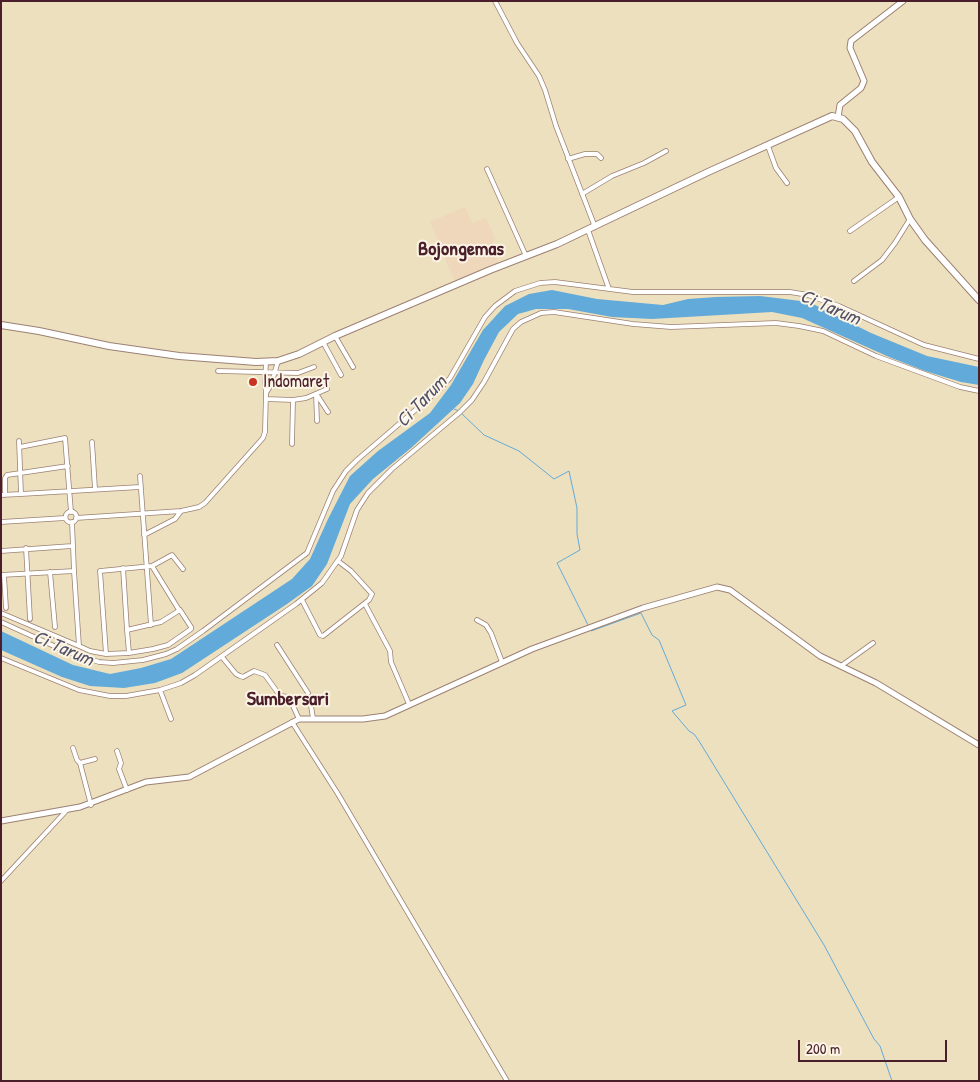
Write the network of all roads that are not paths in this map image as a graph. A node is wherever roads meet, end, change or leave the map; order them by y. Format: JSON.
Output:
{"nodes":[{"id":1,"x":495,"y":1,"type":"edge"},
{"id":2,"x":903,"y":1,"type":"edge"},
{"id":3,"x":838,"y":117,"type":"junction"},
{"id":4,"x":768,"y":146,"type":"junction"},
{"id":5,"x":666,"y":151,"type":"dead end"},
{"id":6,"x":601,"y":158,"type":"dead end"},
{"id":7,"x":568,"y":159,"type":"junction"},
{"id":8,"x":487,"y":169,"type":"dead end"},
{"id":9,"x":787,"y":183,"type":"dead end"},
{"id":10,"x":582,"y":194,"type":"junction"},
{"id":11,"x":899,"y":197,"type":"junction"},
{"id":12,"x":910,"y":218,"type":"junction"},
{"id":13,"x":591,"y":229,"type":"junction"},
{"id":14,"x":850,"y":231,"type":"dead end"},
{"id":15,"x":526,"y":256,"type":"junction"},
{"id":16,"x":854,"y":281,"type":"dead end"},
{"id":17,"x":609,"y":289,"type":"junction"},
{"id":18,"x":979,"y":300,"type":"edge"},
{"id":19,"x":1,"y":326,"type":"edge"},
{"id":20,"x":335,"y":336,"type":"junction"},
{"id":21,"x":323,"y":342,"type":"junction"},
{"id":22,"x":979,"y":359,"type":"edge"},
{"id":23,"x":278,"y":361,"type":"junction"},
{"id":24,"x":266,"y":362,"type":"junction"},
{"id":25,"x":314,"y":367,"type":"dead end"},
{"id":26,"x":353,"y":367,"type":"dead end"},
{"id":27,"x":218,"y":371,"type":"dead end"},
{"id":28,"x":266,"y":371,"type":"junction"},
{"id":29,"x":275,"y":371,"type":"junction"},
{"id":30,"x":341,"y":375,"type":"dead end"},
{"id":31,"x":327,"y":389,"type":"dead end"},
{"id":32,"x":979,"y":392,"type":"edge"},
{"id":33,"x":266,"y":393,"type":"junction"},
{"id":34,"x":316,"y":394,"type":"junction"},
{"id":35,"x":266,"y":398,"type":"junction"},
{"id":36,"x":293,"y":400,"type":"junction"},
{"id":37,"x":328,"y":412,"type":"dead end"},
{"id":38,"x":317,"y":421,"type":"dead end"},
{"id":39,"x":19,"y":441,"type":"dead end"},
{"id":40,"x":92,"y":442,"type":"dead end"},
{"id":41,"x":292,"y":444,"type":"dead end"},
{"id":42,"x":20,"y":448,"type":"junction"},
{"id":43,"x":68,"y":466,"type":"junction"},
{"id":44,"x":21,"y":472,"type":"junction"},
{"id":45,"x":140,"y":476,"type":"dead end"},
{"id":46,"x":140,"y":487,"type":"junction"},
{"id":47,"x":95,"y":489,"type":"junction"},
{"id":48,"x":69,"y":490,"type":"junction"},
{"id":49,"x":21,"y":494,"type":"junction"},
{"id":50,"x":3,"y":495,"type":"edge"},
{"id":51,"x":181,"y":511,"type":"junction"},
{"id":52,"x":71,"y":512,"type":"junction"},
{"id":53,"x":142,"y":513,"type":"junction"},
{"id":54,"x":65,"y":518,"type":"junction"},
{"id":55,"x":76,"y":518,"type":"junction"},
{"id":56,"x":1,"y":522,"type":"edge"},
{"id":57,"x":72,"y":522,"type":"junction"},
{"id":58,"x":144,"y":535,"type":"junction"},
{"id":59,"x":72,"y":546,"type":"junction"},
{"id":60,"x":26,"y":548,"type":"junction"},
{"id":61,"x":1,"y":551,"type":"edge"},
{"id":62,"x":338,"y":561,"type":"junction"},
{"id":63,"x":152,"y":566,"type":"junction"},
{"id":64,"x":146,"y":567,"type":"junction"},
{"id":65,"x":124,"y":568,"type":"junction"},
{"id":66,"x":182,"y":569,"type":"dead end"},
{"id":67,"x":74,"y":571,"type":"junction"},
{"id":68,"x":50,"y":572,"type":"junction"},
{"id":69,"x":27,"y":573,"type":"junction"},
{"id":70,"x":3,"y":575,"type":"edge"},
{"id":71,"x":299,"y":602,"type":"junction"},
{"id":72,"x":365,"y":604,"type":"junction"},
{"id":73,"x":6,"y":608,"type":"dead end"},
{"id":74,"x":179,"y":610,"type":"junction"},
{"id":75,"x":1,"y":613,"type":"edge"},
{"id":76,"x":30,"y":619,"type":"dead end"},
{"id":77,"x":477,"y":620,"type":"dead end"},
{"id":78,"x":1,"y":622,"type":"edge"},
{"id":79,"x":151,"y":625,"type":"junction"},
{"id":80,"x":55,"y":627,"type":"dead end"},
{"id":81,"x":127,"y":630,"type":"junction"},
{"id":82,"x":873,"y":644,"type":"dead end"},
{"id":83,"x":277,"y":645,"type":"dead end"},
{"id":84,"x":79,"y":646,"type":"junction"},
{"id":85,"x":129,"y":653,"type":"junction"},
{"id":86,"x":106,"y":654,"type":"junction"},
{"id":87,"x":222,"y":656,"type":"junction"},
{"id":88,"x":1,"y":658,"type":"edge"},
{"id":89,"x":502,"y":662,"type":"junction"},
{"id":90,"x":841,"y":666,"type":"junction"},
{"id":91,"x":160,"y":690,"type":"junction"},
{"id":92,"x":308,"y":693,"type":"tunnel mouth"},
{"id":93,"x":409,"y":704,"type":"junction"},
{"id":94,"x":311,"y":706,"type":"tunnel mouth"},
{"id":95,"x":313,"y":718,"type":"junction"},
{"id":96,"x":171,"y":719,"type":"dead end"},
{"id":97,"x":299,"y":719,"type":"junction"},
{"id":98,"x":292,"y":722,"type":"junction"},
{"id":99,"x":977,"y":742,"type":"edge"},
{"id":100,"x":73,"y":748,"type":"dead end"},
{"id":101,"x":118,"y":751,"type":"dead end"},
{"id":102,"x":95,"y":759,"type":"dead end"},
{"id":103,"x":80,"y":763,"type":"junction"},
{"id":104,"x":127,"y":790,"type":"junction"},
{"id":105,"x":91,"y":804,"type":"junction"},
{"id":106,"x":67,"y":810,"type":"junction"},
{"id":107,"x":1,"y":822,"type":"edge"},
{"id":108,"x":1,"y":881,"type":"edge"},
{"id":109,"x":507,"y":1081,"type":"edge"}],
"edges":[{"from":1,"to":7,"type":"street"},
{"from":2,"to":3,"type":"street"},
{"from":3,"to":4,"type":"main road"},
{"from":3,"to":11,"type":"main road"},
{"from":4,"to":9,"type":"street"},
{"from":4,"to":13,"type":"main road"},
{"from":5,"to":10,"type":"street"},
{"from":6,"to":7,"type":"street"},
{"from":7,"to":10,"type":"street"},
{"from":8,"to":15,"type":"street"},
{"from":10,"to":13,"type":"street"},
{"from":11,"to":12,"type":"main road"},
{"from":11,"to":14,"type":"street"},
{"from":12,"to":16,"type":"street"},
{"from":12,"to":18,"type":"main road"},
{"from":13,"to":15,"type":"main road"},
{"from":13,"to":17,"type":"street"},
{"from":15,"to":20,"type":"main road"},
{"from":17,"to":22,"type":"street"},
{"from":17,"to":78,"type":"street"},
{"from":19,"to":24,"type":"main road"},
{"from":20,"to":21,"type":"main road"},
{"from":20,"to":26,"type":"street"},
{"from":21,"to":23,"type":"main road"},
{"from":21,"to":30,"type":"street"},
{"from":23,"to":24,"type":"main road"},
{"from":23,"to":29,"type":"street"},
{"from":24,"to":28,"type":"street"},
{"from":25,"to":29,"type":"street"},
{"from":27,"to":28,"type":"street"},
{"from":28,"to":29,"type":"street"},
{"from":28,"to":33,"type":"street"},
{"from":29,"to":33,"type":"street"},
{"from":31,"to":34,"type":"street"},
{"from":32,"to":62,"type":"street"},
{"from":33,"to":35,"type":"street"},
{"from":34,"to":36,"type":"street"},
{"from":34,"to":37,"type":"street"},
{"from":34,"to":38,"type":"street"},
{"from":35,"to":36,"type":"street"},
{"from":35,"to":51,"type":"street"},
{"from":36,"to":41,"type":"street"},
{"from":39,"to":42,"type":"street"},
{"from":40,"to":47,"type":"street"},
{"from":42,"to":43,"type":"street"},
{"from":42,"to":44,"type":"street"},
{"from":43,"to":44,"type":"street"},
{"from":43,"to":48,"type":"street"},
{"from":44,"to":49,"type":"street"},
{"from":44,"to":50,"type":"street"},
{"from":45,"to":46,"type":"street"},
{"from":46,"to":47,"type":"street"},
{"from":46,"to":53,"type":"street"},
{"from":47,"to":48,"type":"street"},
{"from":48,"to":49,"type":"street"},
{"from":48,"to":52,"type":"street"},
{"from":49,"to":50,"type":"street"},
{"from":51,"to":53,"type":"street"},
{"from":51,"to":58,"type":"street"},
{"from":52,"to":54,"type":"street"},
{"from":52,"to":55,"type":"street"},
{"from":53,"to":55,"type":"street"},
{"from":53,"to":58,"type":"street"},
{"from":54,"to":56,"type":"street"},
{"from":54,"to":57,"type":"street"},
{"from":55,"to":57,"type":"street"},
{"from":57,"to":59,"type":"street"},
{"from":58,"to":64,"type":"street"},
{"from":59,"to":60,"type":"street"},
{"from":59,"to":67,"type":"street"},
{"from":60,"to":61,"type":"street"},
{"from":60,"to":69,"type":"street"},
{"from":62,"to":71,"type":"street"},
{"from":62,"to":72,"type":"street"},
{"from":63,"to":64,"type":"street"},
{"from":63,"to":66,"type":"street"},
{"from":63,"to":74,"type":"street"},
{"from":64,"to":65,"type":"street"},
{"from":64,"to":79,"type":"street"},
{"from":65,"to":81,"type":"street"},
{"from":65,"to":86,"type":"street"},
{"from":67,"to":68,"type":"street"},
{"from":67,"to":84,"type":"street"},
{"from":68,"to":69,"type":"street"},
{"from":68,"to":80,"type":"street"},
{"from":69,"to":70,"type":"street"},
{"from":69,"to":76,"type":"street"},
{"from":70,"to":73,"type":"street"},
{"from":71,"to":72,"type":"street"},
{"from":71,"to":87,"type":"street"},
{"from":72,"to":93,"type":"street"},
{"from":74,"to":79,"type":"street"},
{"from":74,"to":85,"type":"street"},
{"from":75,"to":84,"type":"street"},
{"from":77,"to":89,"type":"street"},
{"from":79,"to":81,"type":"street"},
{"from":81,"to":85,"type":"street"},
{"from":82,"to":90,"type":"street"},
{"from":83,"to":92,"type":"street"},
{"from":84,"to":86,"type":"street"},
{"from":85,"to":86,"type":"street"},
{"from":87,"to":91,"type":"street"},
{"from":87,"to":97,"type":"street"},
{"from":88,"to":91,"type":"street"},
{"from":89,"to":90,"type":"street"},
{"from":89,"to":93,"type":"street"},
{"from":90,"to":99,"type":"street"},
{"from":91,"to":96,"type":"street"},
{"from":93,"to":95,"type":"street"},
{"from":94,"to":95,"type":"street"},
{"from":95,"to":97,"type":"street"},
{"from":97,"to":98,"type":"street"},
{"from":98,"to":104,"type":"street"},
{"from":98,"to":109,"type":"street"},
{"from":100,"to":103,"type":"street"},
{"from":101,"to":104,"type":"street"},
{"from":102,"to":103,"type":"street"},
{"from":103,"to":105,"type":"street"},
{"from":104,"to":105,"type":"street"},
{"from":105,"to":106,"type":"street"},
{"from":106,"to":107,"type":"street"},
{"from":106,"to":108,"type":"street"}]}
